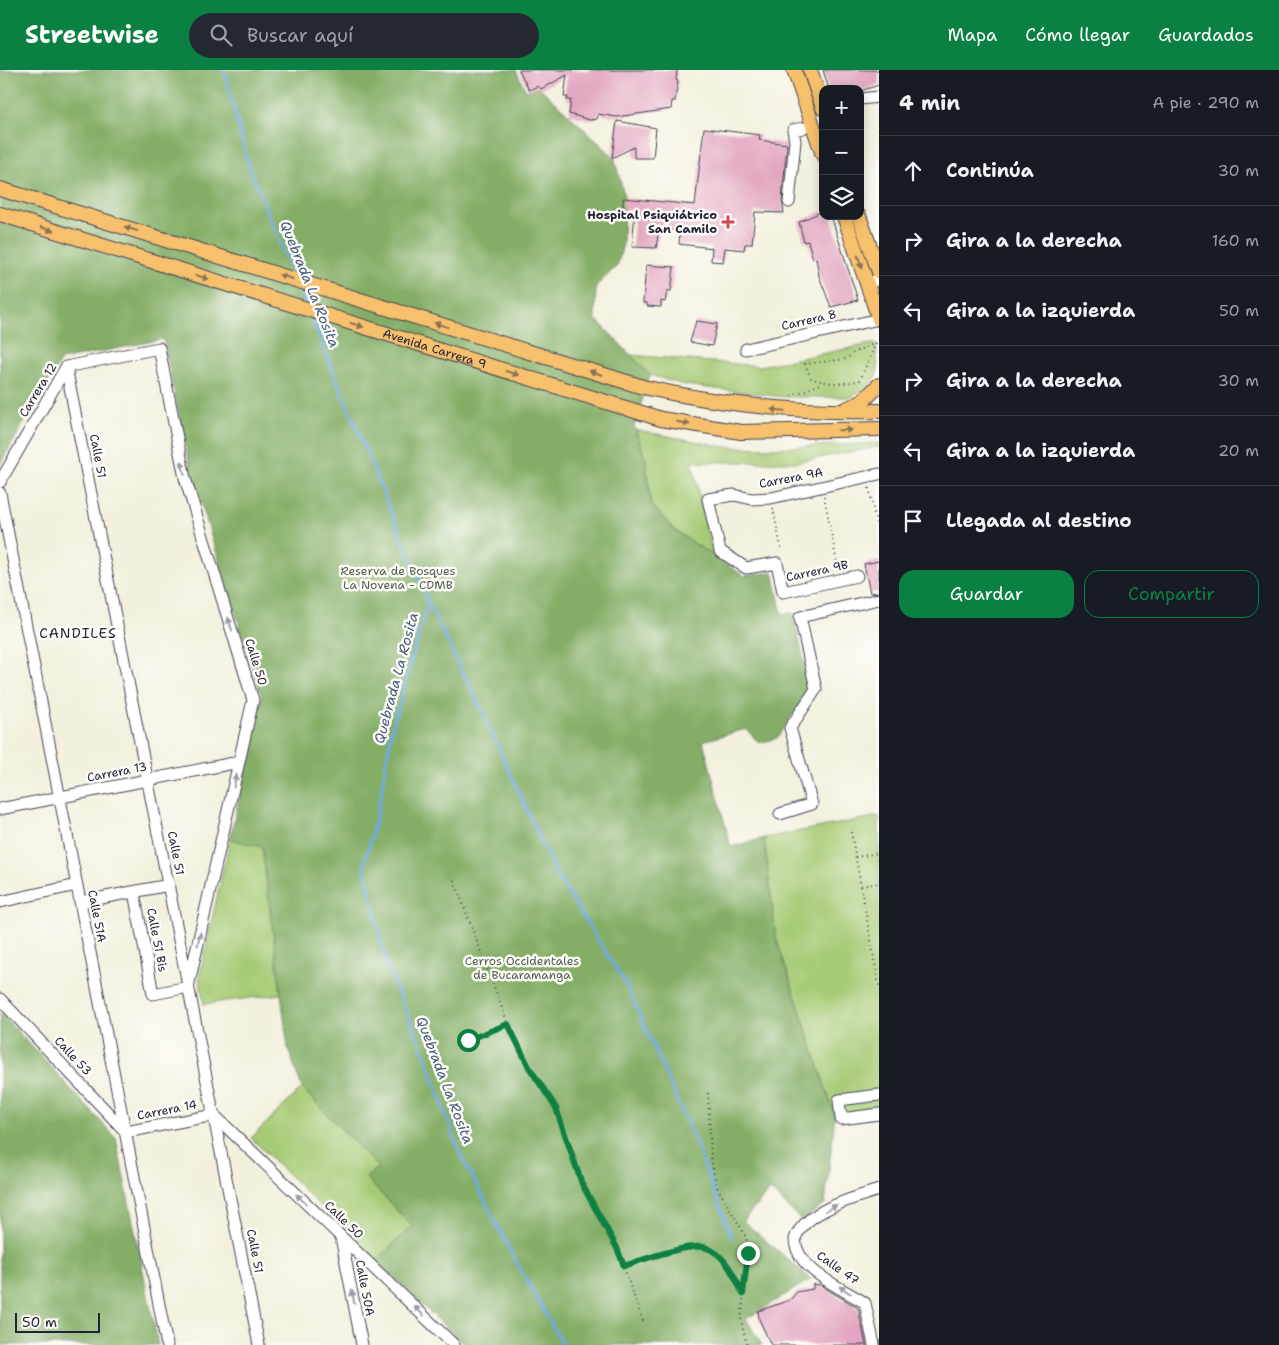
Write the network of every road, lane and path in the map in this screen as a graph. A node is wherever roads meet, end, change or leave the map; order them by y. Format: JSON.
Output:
{"nodes":[{"id":1,"x":794,"y":70,"type":"edge"},
{"id":2,"x":810,"y":70,"type":"edge"},
{"id":3,"x":819,"y":96,"type":"edge"},
{"id":4,"x":879,"y":97,"type":"edge"},
{"id":5,"x":864,"y":99,"type":"edge"},
{"id":6,"x":819,"y":106,"type":"edge"},
{"id":7,"x":807,"y":108,"type":"junction"},
{"id":8,"x":802,"y":128,"type":"junction"},
{"id":9,"x":819,"y":145,"type":"edge"},
{"id":10,"x":819,"y":147,"type":"edge"},
{"id":11,"x":0,"y":189,"type":"edge"},
{"id":12,"x":789,"y":202,"type":"dead end"},
{"id":13,"x":0,"y":214,"type":"edge"},
{"id":14,"x":846,"y":220,"type":"edge"},
{"id":15,"x":860,"y":220,"type":"edge"},
{"id":16,"x":879,"y":272,"type":"edge"},
{"id":17,"x":873,"y":282,"type":"edge"},
{"id":18,"x":879,"y":319,"type":"edge"},
{"id":19,"x":159,"y":348,"type":"joint"},
{"id":20,"x":746,"y":349,"type":"dead end"},
{"id":21,"x":66,"y":367,"type":"junction"},
{"id":22,"x":823,"y":383,"type":"junction"},
{"id":23,"x":879,"y":385,"type":"edge"},
{"id":24,"x":788,"y":398,"type":"dead end"},
{"id":25,"x":879,"y":411,"type":"edge"},
{"id":26,"x":838,"y":412,"type":"junction"},
{"id":27,"x":879,"y":429,"type":"edge"},
{"id":28,"x":879,"y":474,"type":"edge"},
{"id":29,"x":866,"y":477,"type":"junction"},
{"id":30,"x":0,"y":482,"type":"edge"},
{"id":31,"x":823,"y":486,"type":"junction"},
{"id":32,"x":0,"y":493,"type":"edge"},
{"id":33,"x":771,"y":498,"type":"junction"},
{"id":34,"x":879,"y":537,"type":"edge"},
{"id":35,"x":777,"y":563,"type":"junction"},
{"id":36,"x":857,"y":576,"type":"dead end"},
{"id":37,"x":840,"y":580,"type":"junction"},
{"id":38,"x":879,"y":599,"type":"edge"},
{"id":39,"x":239,"y":762,"type":"junction"},
{"id":40,"x":148,"y":780,"type":"junction"},
{"id":41,"x":60,"y":797,"type":"junction"},
{"id":42,"x":0,"y":809,"type":"edge"},
{"id":43,"x":780,"y":814,"type":"dead end"},
{"id":44,"x":851,"y":832,"type":"dead end"},
{"id":45,"x":879,"y":853,"type":"edge"},
{"id":46,"x":856,"y":857,"type":"junction"},
{"id":47,"x":454,"y":880,"type":"dead end"},
{"id":48,"x":879,"y":883,"type":"edge"},
{"id":49,"x":77,"y":885,"type":"junction"},
{"id":50,"x":168,"y":885,"type":"junction"},
{"id":51,"x":861,"y":886,"type":"junction"},
{"id":52,"x":134,"y":892,"type":"junction"},
{"id":53,"x":0,"y":902,"type":"edge"},
{"id":54,"x":80,"y":902,"type":"junction"},
{"id":55,"x":879,"y":986,"type":"edge"},
{"id":56,"x":188,"y":987,"type":"junction"},
{"id":57,"x":0,"y":999,"type":"edge"},
{"id":58,"x":508,"y":1024,"type":"junction"},
{"id":59,"x":468,"y":1040,"type":"dead end"},
{"id":60,"x":708,"y":1093,"type":"dead end"},
{"id":61,"x":879,"y":1095,"type":"edge"},
{"id":62,"x":879,"y":1114,"type":"edge"},
{"id":63,"x":214,"y":1115,"type":"junction"},
{"id":64,"x":126,"y":1132,"type":"junction"},
{"id":65,"x":879,"y":1190,"type":"edge"},
{"id":66,"x":341,"y":1237,"type":"junction"},
{"id":67,"x":624,"y":1266,"type":"junction"},
{"id":68,"x":743,"y":1294,"type":"junction"},
{"id":69,"x":644,"y":1324,"type":"dead end"},
{"id":70,"x":167,"y":1345,"type":"edge"},
{"id":71,"x":259,"y":1345,"type":"edge"},
{"id":72,"x":362,"y":1345,"type":"edge"},
{"id":73,"x":454,"y":1345,"type":"edge"},
{"id":74,"x":748,"y":1345,"type":"edge"},
{"id":75,"x":874,"y":1345,"type":"edge"}],
"edges":[{"from":1,"to":7,"type":"main road"},
{"from":2,"to":3,"type":"main road"},
{"from":4,"to":5,"type":"street"},
{"from":6,"to":7,"type":"street"},
{"from":7,"to":8,"type":"street"},
{"from":7,"to":9,"type":"main road"},
{"from":8,"to":10,"type":"street"},
{"from":8,"to":12,"type":"street"},
{"from":26,"to":11,"type":"main road","name":"Avenida Carrera 9","one_way":true},
{"from":13,"to":27,"type":"main road","name":"Avenida Carrera 9","one_way":true},
{"from":14,"to":17,"type":"main road","one_way":true},
{"from":15,"to":16,"type":"main road"},
{"from":17,"to":18,"type":"main road"},
{"from":18,"to":20,"type":"street","name":"Carrera 8"},
{"from":19,"to":21,"type":"street","name":"Carrera 12"},
{"from":39,"to":19,"type":"street","name":"Calle 50","one_way":true},
{"from":21,"to":30,"type":"street","name":"Carrera 12"},
{"from":21,"to":40,"type":"street","name":"Calle 51"},
{"from":22,"to":22,"type":"path"},
{"from":22,"to":24,"type":"path"},
{"from":23,"to":26,"type":"main road"},
{"from":25,"to":26,"type":"main road","name":"Avenida Carrera 9"},
{"from":28,"to":29,"type":"street","name":"Carrera 9A"},
{"from":29,"to":31,"type":"street","name":"Carrera 9A"},
{"from":29,"to":34,"type":"path"},
{"from":31,"to":33,"type":"street","name":"Carrera 9A"},
{"from":31,"to":37,"type":"path"},
{"from":32,"to":41,"type":"street","name":"Calle 51A"},
{"from":33,"to":35,"type":"path"},
{"from":33,"to":35,"type":"street","name":"Carrera 9A"},
{"from":35,"to":37,"type":"street","name":"Carrera 9B"},
{"from":36,"to":37,"type":"street","name":"Carrera 9B"},
{"from":38,"to":43,"type":"street"},
{"from":39,"to":40,"type":"street","name":"Carrera 13"},
{"from":56,"to":39,"type":"street","name":"Calle 50","one_way":true},
{"from":40,"to":41,"type":"street","name":"Carrera 13"},
{"from":40,"to":50,"type":"street","name":"Calle 51"},
{"from":41,"to":42,"type":"street","name":"Carrera 13"},
{"from":41,"to":49,"type":"street","name":"Calle 51A"},
{"from":44,"to":46,"type":"path"},
{"from":45,"to":46,"type":"path"},
{"from":46,"to":51,"type":"path"},
{"from":47,"to":58,"type":"path"},
{"from":48,"to":51,"type":"path"},
{"from":49,"to":53,"type":"street"},
{"from":49,"to":54,"type":"street","name":"Calle 51A"},
{"from":50,"to":52,"type":"street"},
{"from":50,"to":56,"type":"street","name":"Calle 51"},
{"from":51,"to":55,"type":"path"},
{"from":52,"to":54,"type":"street"},
{"from":52,"to":56,"type":"street","name":"Calle 51 Bis"},
{"from":54,"to":64,"type":"street","name":"Calle 51A"},
{"from":56,"to":63,"type":"street","name":"Calle 51"},
{"from":57,"to":64,"type":"street","name":"Calle 53"},
{"from":58,"to":59,"type":"path"},
{"from":58,"to":67,"type":"path"},
{"from":60,"to":68,"type":"path"},
{"from":61,"to":62,"type":"street"},
{"from":63,"to":64,"type":"street","name":"Carrera 14"},
{"from":66,"to":63,"type":"street","name":"Calle 50","one_way":true},
{"from":63,"to":71,"type":"street","name":"Calle 51"},
{"from":64,"to":70,"type":"street","name":"Calle 51A"},
{"from":75,"to":65,"type":"street","name":"Calle 47","one_way":true},
{"from":72,"to":66,"type":"street","name":"Calle 50A","one_way":true},
{"from":73,"to":66,"type":"street","name":"Calle 50","one_way":true},
{"from":67,"to":68,"type":"path"},
{"from":67,"to":69,"type":"path"},
{"from":68,"to":74,"type":"path"}]}
